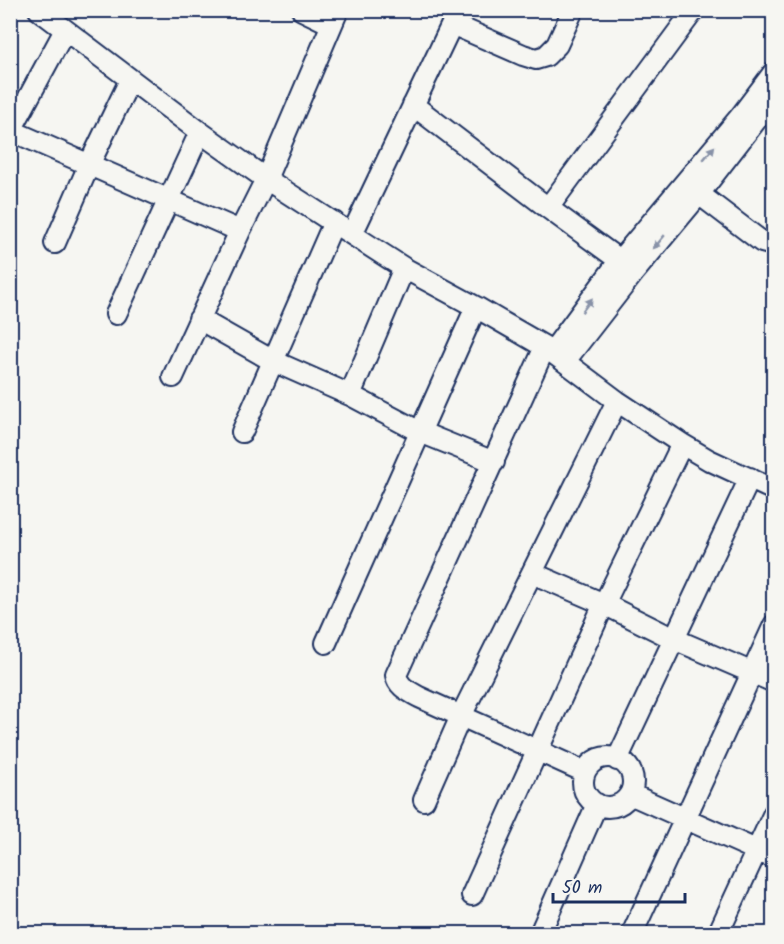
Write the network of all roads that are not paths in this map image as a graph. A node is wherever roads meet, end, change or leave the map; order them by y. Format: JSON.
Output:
{"nodes":[{"id":1,"x":39,"y":10,"type":"edge"},
{"id":2,"x":302,"y":10,"type":"edge"},
{"id":3,"x":573,"y":10,"type":"edge"},
{"id":4,"x":694,"y":10,"type":"edge"},
{"id":5,"x":334,"y":17,"type":"edge"},
{"id":6,"x":454,"y":17,"type":"edge"},
{"id":7,"x":65,"y":30,"type":"junction"},
{"id":8,"x":774,"y":72,"type":"edge"},
{"id":9,"x":130,"y":80,"type":"junction"},
{"id":10,"x":774,"y":97,"type":"edge"},
{"id":11,"x":413,"y":105,"type":"junction"},
{"id":12,"x":11,"y":131,"type":"edge"},
{"id":13,"x":200,"y":132,"type":"junction"},
{"id":14,"x":89,"y":165,"type":"junction"},
{"id":15,"x":266,"y":179,"type":"junction"},
{"id":16,"x":692,"y":191,"type":"junction"},
{"id":17,"x":168,"y":200,"type":"junction"},
{"id":18,"x":548,"y":208,"type":"junction"},
{"id":19,"x":334,"y":222,"type":"junction"},
{"id":20,"x":240,"y":231,"type":"junction"},
{"id":21,"x":352,"y":234,"type":"junction"},
{"id":22,"x":55,"y":243,"type":"dead end"},
{"id":23,"x":774,"y":245,"type":"edge"},
{"id":24,"x":628,"y":266,"type":"junction"},
{"id":25,"x":404,"y":268,"type":"junction"},
{"id":26,"x":476,"y":307,"type":"junction"},
{"id":27,"x":116,"y":314,"type":"dead end"},
{"id":28,"x":199,"y":319,"type":"junction"},
{"id":29,"x":554,"y":353,"type":"junction"},
{"id":30,"x":273,"y":361,"type":"junction"},
{"id":31,"x":173,"y":377,"type":"dead end"},
{"id":32,"x":350,"y":395,"type":"junction"},
{"id":33,"x":616,"y":400,"type":"junction"},
{"id":34,"x":242,"y":432,"type":"dead end"},
{"id":35,"x":420,"y":432,"type":"junction"},
{"id":36,"x":682,"y":444,"type":"junction"},
{"id":37,"x":494,"y":462,"type":"junction"},
{"id":38,"x":750,"y":478,"type":"junction"},
{"id":39,"x":774,"y":490,"type":"edge"},
{"id":40,"x":532,"y":573,"type":"junction"},
{"id":41,"x":604,"y":604,"type":"junction"},
{"id":42,"x":774,"y":625,"type":"edge"},
{"id":43,"x":674,"y":639,"type":"junction"},
{"id":44,"x":326,"y":643,"type":"dead end"},
{"id":45,"x":751,"y":672,"type":"junction"},
{"id":46,"x":774,"y":682,"type":"edge"},
{"id":47,"x":460,"y":716,"type":"junction"},
{"id":48,"x":537,"y":750,"type":"junction"},
{"id":49,"x":617,"y":760,"type":"junction"},
{"id":50,"x":585,"y":772,"type":"junction"},
{"id":51,"x":630,"y":794,"type":"junction"},
{"id":52,"x":424,"y":801,"type":"dead end"},
{"id":53,"x":597,"y":804,"type":"junction"},
{"id":54,"x":774,"y":813,"type":"edge"},
{"id":55,"x":683,"y":818,"type":"junction"},
{"id":56,"x":765,"y":854,"type":"edge"},
{"id":57,"x":472,"y":895,"type":"dead end"},
{"id":58,"x":541,"y":931,"type":"dead end"},
{"id":59,"x":632,"y":933,"type":"edge"},
{"id":60,"x":718,"y":933,"type":"edge"}],
"edges":[{"from":1,"to":7,"type":"street"},
{"from":2,"to":5,"type":"street"},
{"from":3,"to":6,"type":"street"},
{"from":4,"to":18,"type":"street"},
{"from":5,"to":15,"type":"street"},
{"from":6,"to":11,"type":"street"},
{"from":7,"to":9,"type":"street"},
{"from":7,"to":12,"type":"street"},
{"from":16,"to":8,"type":"street","one_way":true},
{"from":9,"to":13,"type":"street"},
{"from":9,"to":14,"type":"street"},
{"from":10,"to":16,"type":"street"},
{"from":11,"to":18,"type":"street"},
{"from":11,"to":21,"type":"street"},
{"from":12,"to":14,"type":"street"},
{"from":13,"to":15,"type":"street"},
{"from":13,"to":17,"type":"street"},
{"from":14,"to":17,"type":"street"},
{"from":14,"to":22,"type":"street"},
{"from":15,"to":19,"type":"street"},
{"from":15,"to":20,"type":"street"},
{"from":16,"to":23,"type":"street"},
{"from":16,"to":24,"type":"street"},
{"from":17,"to":20,"type":"street"},
{"from":17,"to":27,"type":"street"},
{"from":18,"to":24,"type":"street"},
{"from":19,"to":21,"type":"street"},
{"from":19,"to":30,"type":"street"},
{"from":20,"to":28,"type":"street"},
{"from":21,"to":25,"type":"street"},
{"from":24,"to":29,"type":"street"},
{"from":25,"to":26,"type":"street"},
{"from":25,"to":32,"type":"street"},
{"from":26,"to":29,"type":"street"},
{"from":26,"to":35,"type":"street"},
{"from":28,"to":30,"type":"street"},
{"from":28,"to":31,"type":"street"},
{"from":29,"to":33,"type":"street"},
{"from":29,"to":37,"type":"street"},
{"from":30,"to":32,"type":"street"},
{"from":30,"to":34,"type":"street"},
{"from":32,"to":35,"type":"street"},
{"from":33,"to":36,"type":"street"},
{"from":33,"to":40,"type":"street"},
{"from":35,"to":37,"type":"street"},
{"from":35,"to":44,"type":"street"},
{"from":36,"to":38,"type":"street"},
{"from":36,"to":41,"type":"street"},
{"from":37,"to":47,"type":"street"},
{"from":38,"to":39,"type":"street"},
{"from":38,"to":43,"type":"street"},
{"from":40,"to":41,"type":"street"},
{"from":40,"to":47,"type":"street"},
{"from":41,"to":43,"type":"street"},
{"from":41,"to":48,"type":"street"},
{"from":42,"to":45,"type":"street"},
{"from":43,"to":45,"type":"street"},
{"from":43,"to":49,"type":"street"},
{"from":45,"to":46,"type":"street"},
{"from":45,"to":55,"type":"street"},
{"from":47,"to":48,"type":"street"},
{"from":47,"to":52,"type":"street"},
{"from":48,"to":50,"type":"street"},
{"from":48,"to":57,"type":"street"},
{"from":49,"to":50,"type":"street"},
{"from":49,"to":51,"type":"street"},
{"from":50,"to":53,"type":"street"},
{"from":51,"to":53,"type":"street"},
{"from":51,"to":55,"type":"street"},
{"from":53,"to":58,"type":"street"},
{"from":54,"to":56,"type":"street"},
{"from":55,"to":56,"type":"street"},
{"from":55,"to":59,"type":"street"},
{"from":56,"to":60,"type":"street"}]}
